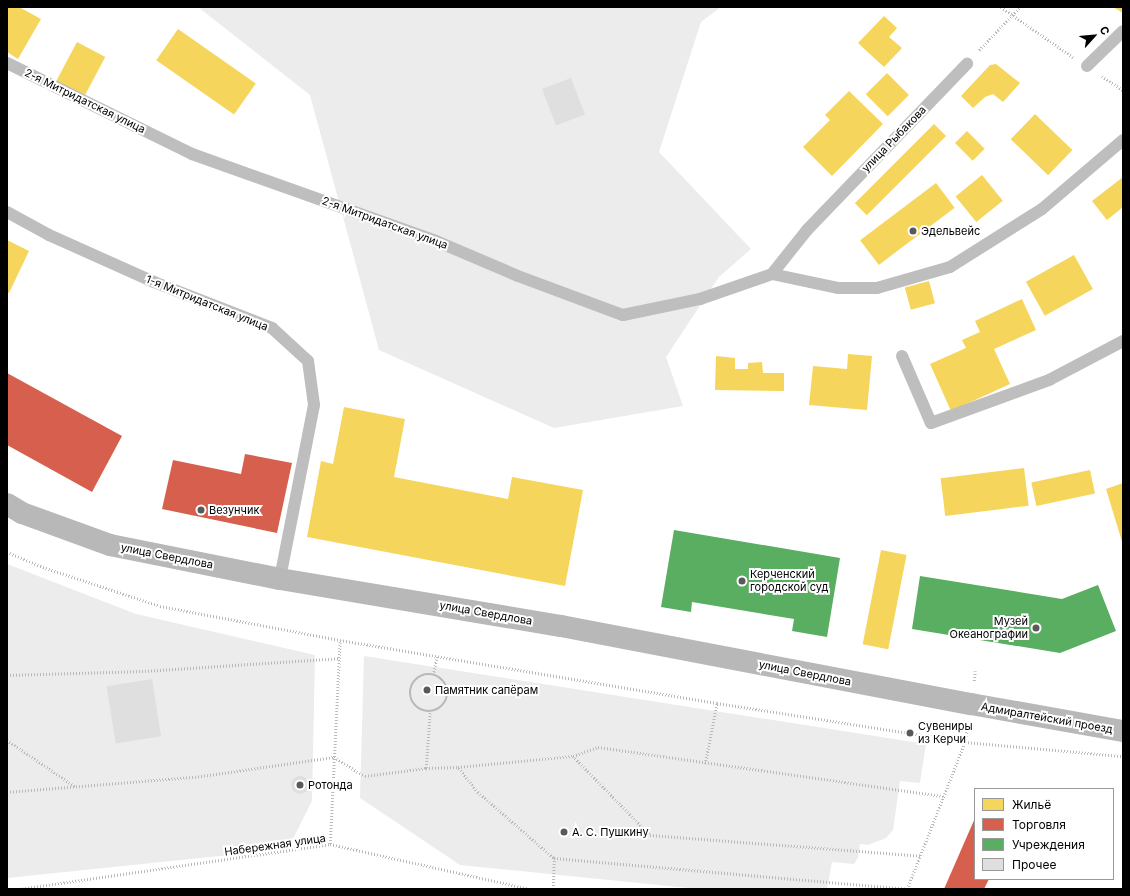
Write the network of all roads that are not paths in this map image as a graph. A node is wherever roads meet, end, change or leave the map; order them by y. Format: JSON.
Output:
{"nodes":[{"id":1,"x":1123,"y":31,"type":"edge"},
{"id":2,"x":7,"y":63,"type":"edge"},
{"id":3,"x":967,"y":64,"type":"road end"},
{"id":4,"x":1087,"y":66,"type":"road end"},
{"id":5,"x":1123,"y":140,"type":"edge"},
{"id":6,"x":7,"y":212,"type":"edge"},
{"id":7,"x":772,"y":274,"type":"junction"},
{"id":8,"x":1123,"y":340,"type":"edge"},
{"id":9,"x":902,"y":356,"type":"dead end"},
{"id":10,"x":7,"y":504,"type":"edge"},
{"id":11,"x":280,"y":579,"type":"junction"},
{"id":12,"x":971,"y":704,"type":"joint"},
{"id":13,"x":1123,"y":731,"type":"edge"}],
"edges":[{"from":1,"to":4,"type":"lane"},
{"from":2,"to":7,"type":"lane","name":"2-я Митридатская улица"},
{"from":3,"to":7,"type":"lane","name":"улица Рыбакова"},
{"from":5,"to":7,"type":"lane"},
{"from":6,"to":11,"type":"lane","name":"1-я Митридатская улица"},
{"from":8,"to":9,"type":"lane"},
{"from":10,"to":11,"type":"main road","name":"улица Свердлова"},
{"from":11,"to":12,"type":"main road","name":"улица Свердлова"},
{"from":12,"to":13,"type":"main road","name":"Адмиралтейский проезд"}]}
